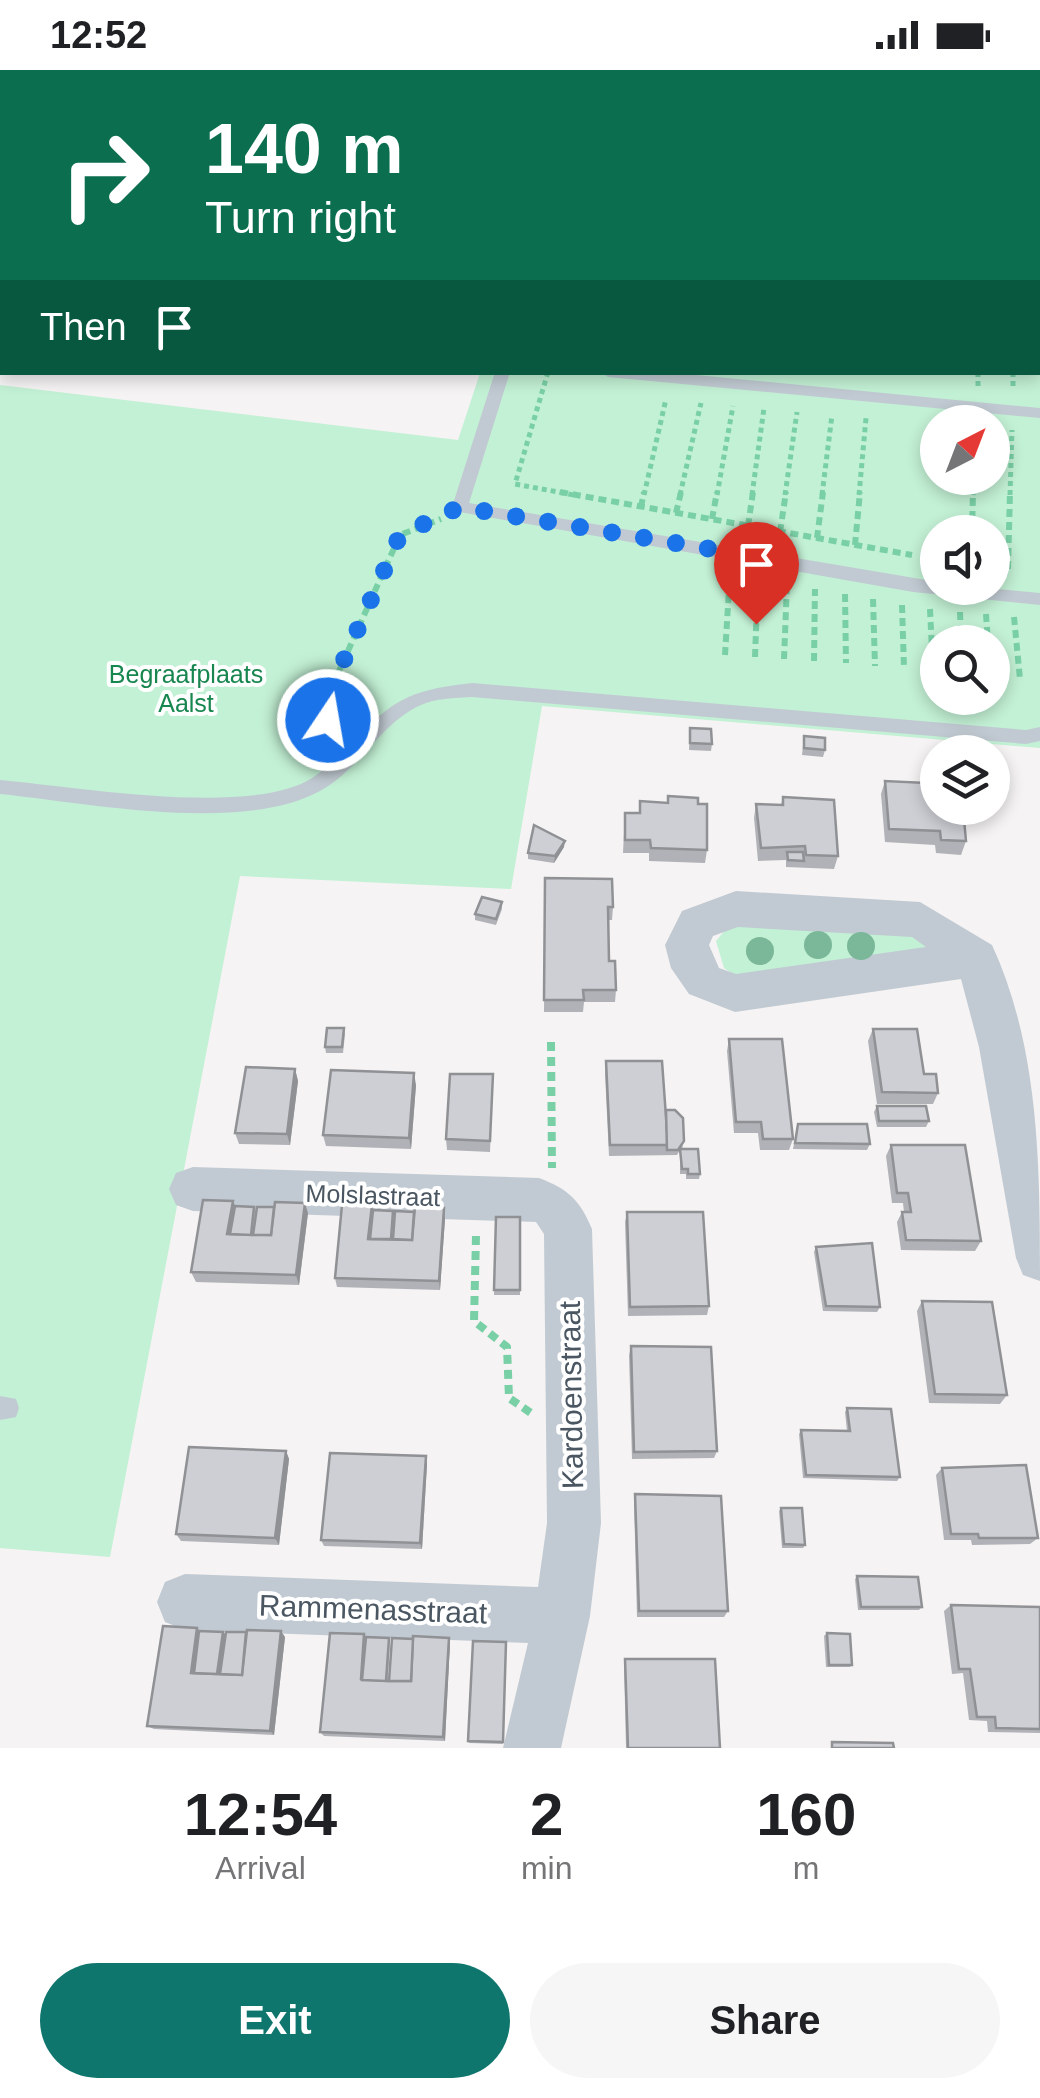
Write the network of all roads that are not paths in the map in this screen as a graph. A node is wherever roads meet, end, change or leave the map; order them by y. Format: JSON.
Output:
{"nodes":[{"id":1,"x":502,"y":375,"type":"edge"},
{"id":2,"x":640,"y":375,"type":"edge"},
{"id":3,"x":1040,"y":414,"type":"edge"},
{"id":4,"x":1040,"y":599,"type":"edge"},
{"id":5,"x":1040,"y":734,"type":"edge"},
{"id":6,"x":0,"y":787,"type":"edge"},
{"id":7,"x":976,"y":958,"type":"junction"},
{"id":8,"x":193,"y":1189,"type":"dead end"},
{"id":9,"x":552,"y":1205,"type":"joint"},
{"id":10,"x":1040,"y":1258,"type":"edge"},
{"id":11,"x":185,"y":1602,"type":"dead end"},
{"id":12,"x":562,"y":1616,"type":"junction"},
{"id":13,"x":532,"y":1748,"type":"edge"}],
"edges":[{"from":1,"to":4,"type":"lane"},
{"from":2,"to":3,"type":"lane"},
{"from":5,"to":6,"type":"lane"},
{"from":7,"to":7,"type":"street"},
{"from":7,"to":10,"type":"street"},
{"from":8,"to":9,"type":"street","name":"Molslastraat"},
{"from":9,"to":12,"type":"street","name":"Kardoenstraat"},
{"from":11,"to":12,"type":"street","name":"Rammenasstraat"},
{"from":12,"to":13,"type":"street","name":"Kardoenstraat"}]}
